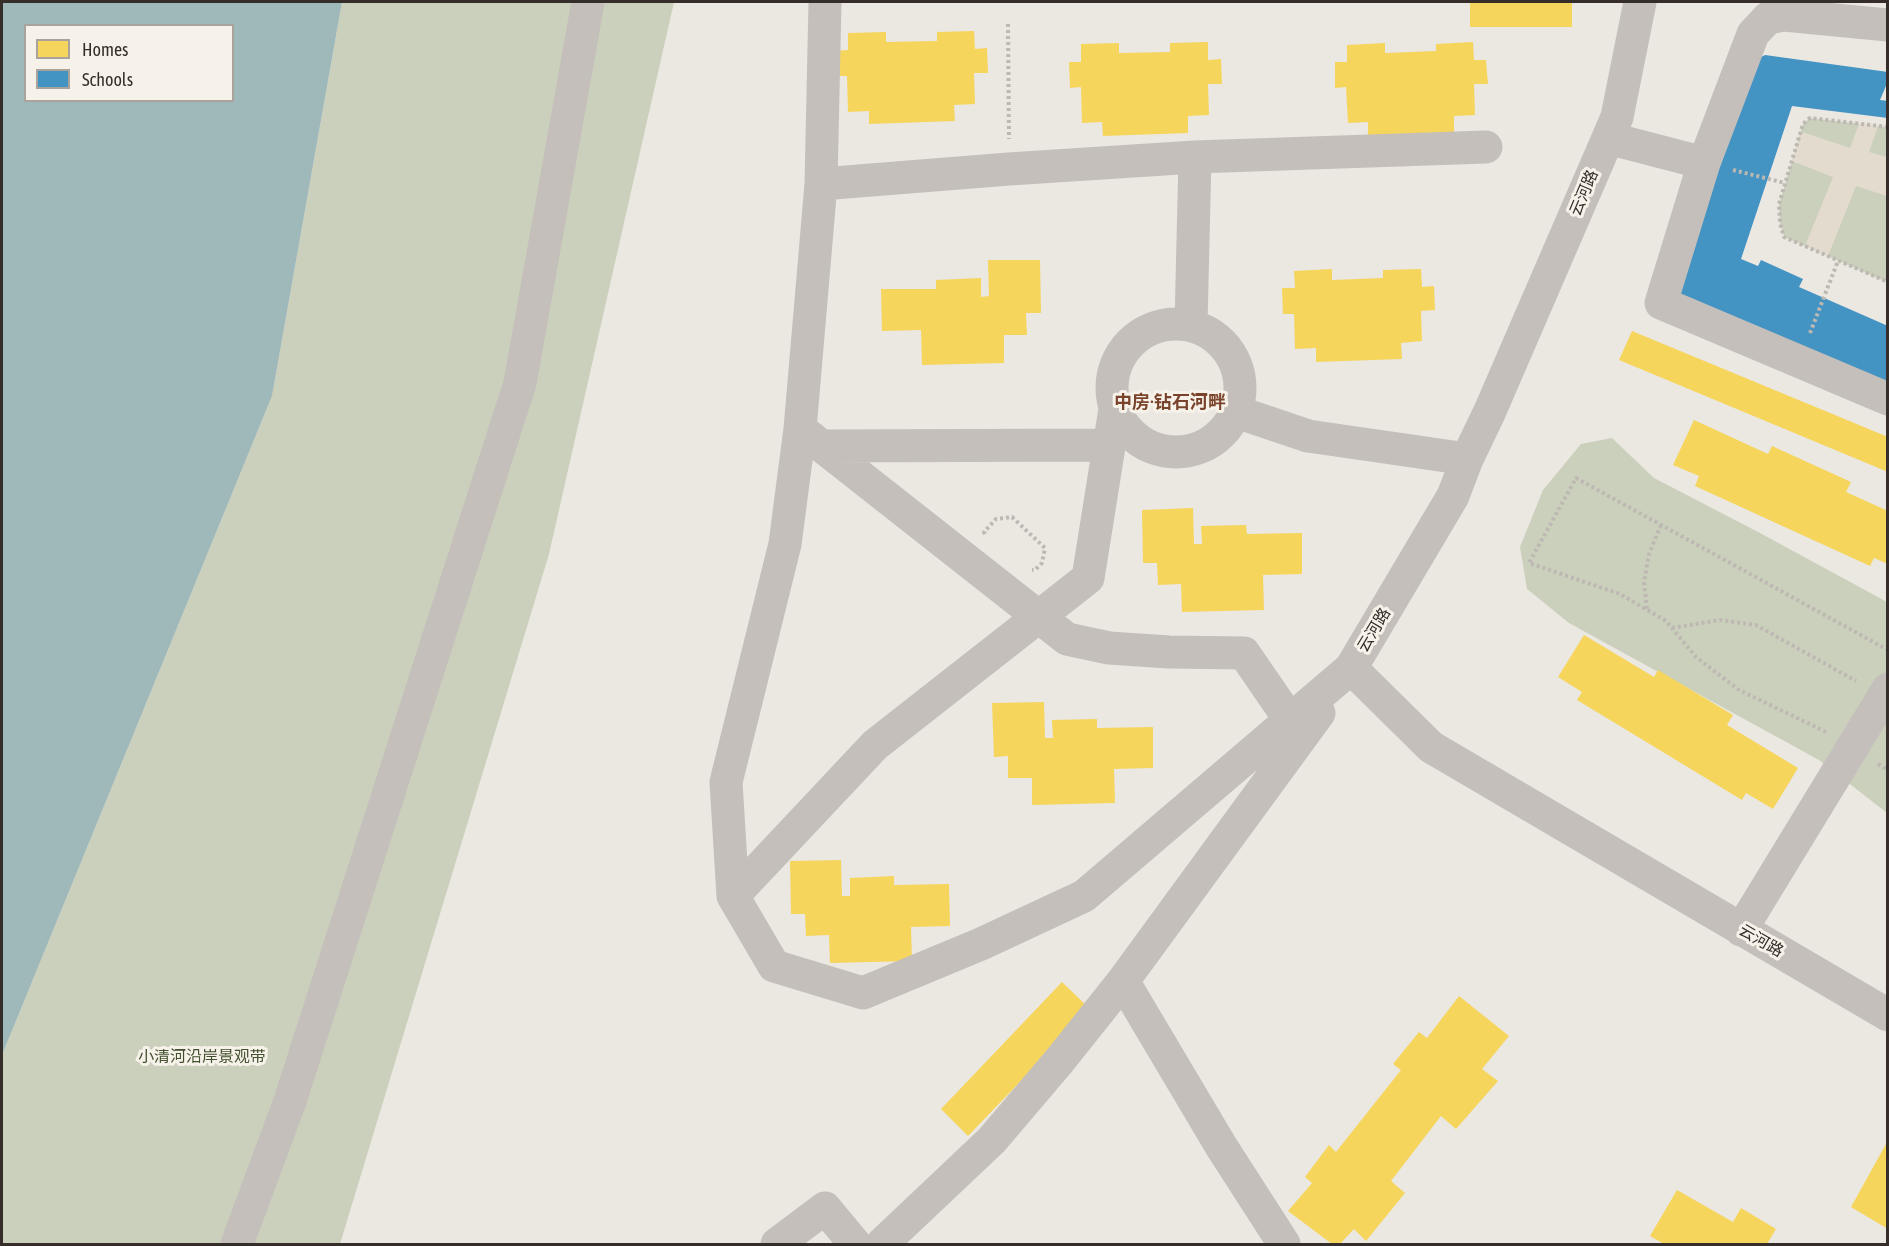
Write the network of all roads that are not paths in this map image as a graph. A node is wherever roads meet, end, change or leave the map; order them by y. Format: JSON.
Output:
{"nodes":[{"id":1,"x":588,"y":2,"type":"edge"},
{"id":2,"x":825,"y":2,"type":"edge"},
{"id":3,"x":1640,"y":2,"type":"edge"},
{"id":4,"x":1887,"y":25,"type":"edge"},
{"id":5,"x":1608,"y":138,"type":"junction"},
{"id":6,"x":1486,"y":147,"type":"dead end"},
{"id":7,"x":1195,"y":157,"type":"junction"},
{"id":8,"x":1704,"y":163,"type":"junction"},
{"id":9,"x":821,"y":184,"type":"junction"},
{"id":10,"x":1191,"y":325,"type":"junction"},
{"id":11,"x":1887,"y":399,"type":"edge"},
{"id":12,"x":1115,"y":409,"type":"junction"},
{"id":13,"x":1237,"y":412,"type":"junction"},
{"id":14,"x":811,"y":438,"type":"junction"},
{"id":15,"x":1108,"y":445,"type":"junction"},
{"id":16,"x":1467,"y":459,"type":"junction"},
{"id":17,"x":1038,"y":617,"type":"junction"},
{"id":18,"x":1351,"y":668,"type":"junction"},
{"id":19,"x":1885,"y":692,"type":"edge"},
{"id":20,"x":1290,"y":720,"type":"junction"},
{"id":21,"x":733,"y":896,"type":"junction"},
{"id":22,"x":1741,"y":930,"type":"junction"},
{"id":23,"x":1123,"y":981,"type":"junction"},
{"id":24,"x":1887,"y":1015,"type":"edge"},
{"id":25,"x":237,"y":1245,"type":"edge"},
{"id":26,"x":777,"y":1245,"type":"edge"},
{"id":27,"x":855,"y":1245,"type":"edge"},
{"id":28,"x":882,"y":1245,"type":"edge"},
{"id":29,"x":1284,"y":1245,"type":"edge"}],
"edges":[{"from":1,"to":25,"type":"street"},
{"from":2,"to":9,"type":"street"},
{"from":3,"to":5,"type":"street","name":"云河路"},
{"from":4,"to":8,"type":"street"},
{"from":5,"to":8,"type":"street"},
{"from":5,"to":16,"type":"street","name":"云河路"},
{"from":6,"to":7,"type":"street"},
{"from":7,"to":9,"type":"street"},
{"from":7,"to":10,"type":"street"},
{"from":8,"to":11,"type":"street"},
{"from":9,"to":14,"type":"street"},
{"from":10,"to":12,"type":"street"},
{"from":10,"to":13,"type":"street"},
{"from":12,"to":13,"type":"street"},
{"from":12,"to":15,"type":"street"},
{"from":13,"to":16,"type":"street"},
{"from":14,"to":15,"type":"street"},
{"from":14,"to":17,"type":"street"},
{"from":14,"to":21,"type":"street"},
{"from":15,"to":17,"type":"street"},
{"from":16,"to":18,"type":"street","name":"云河路"},
{"from":17,"to":20,"type":"street"},
{"from":17,"to":21,"type":"street"},
{"from":18,"to":20,"type":"street"},
{"from":18,"to":22,"type":"street","name":"云河路"},
{"from":18,"to":23,"type":"street"},
{"from":19,"to":22,"type":"street"},
{"from":20,"to":21,"type":"street"},
{"from":22,"to":24,"type":"street","name":"云河路"},
{"from":23,"to":28,"type":"street"},
{"from":23,"to":29,"type":"street"},
{"from":26,"to":27,"type":"street"}]}
